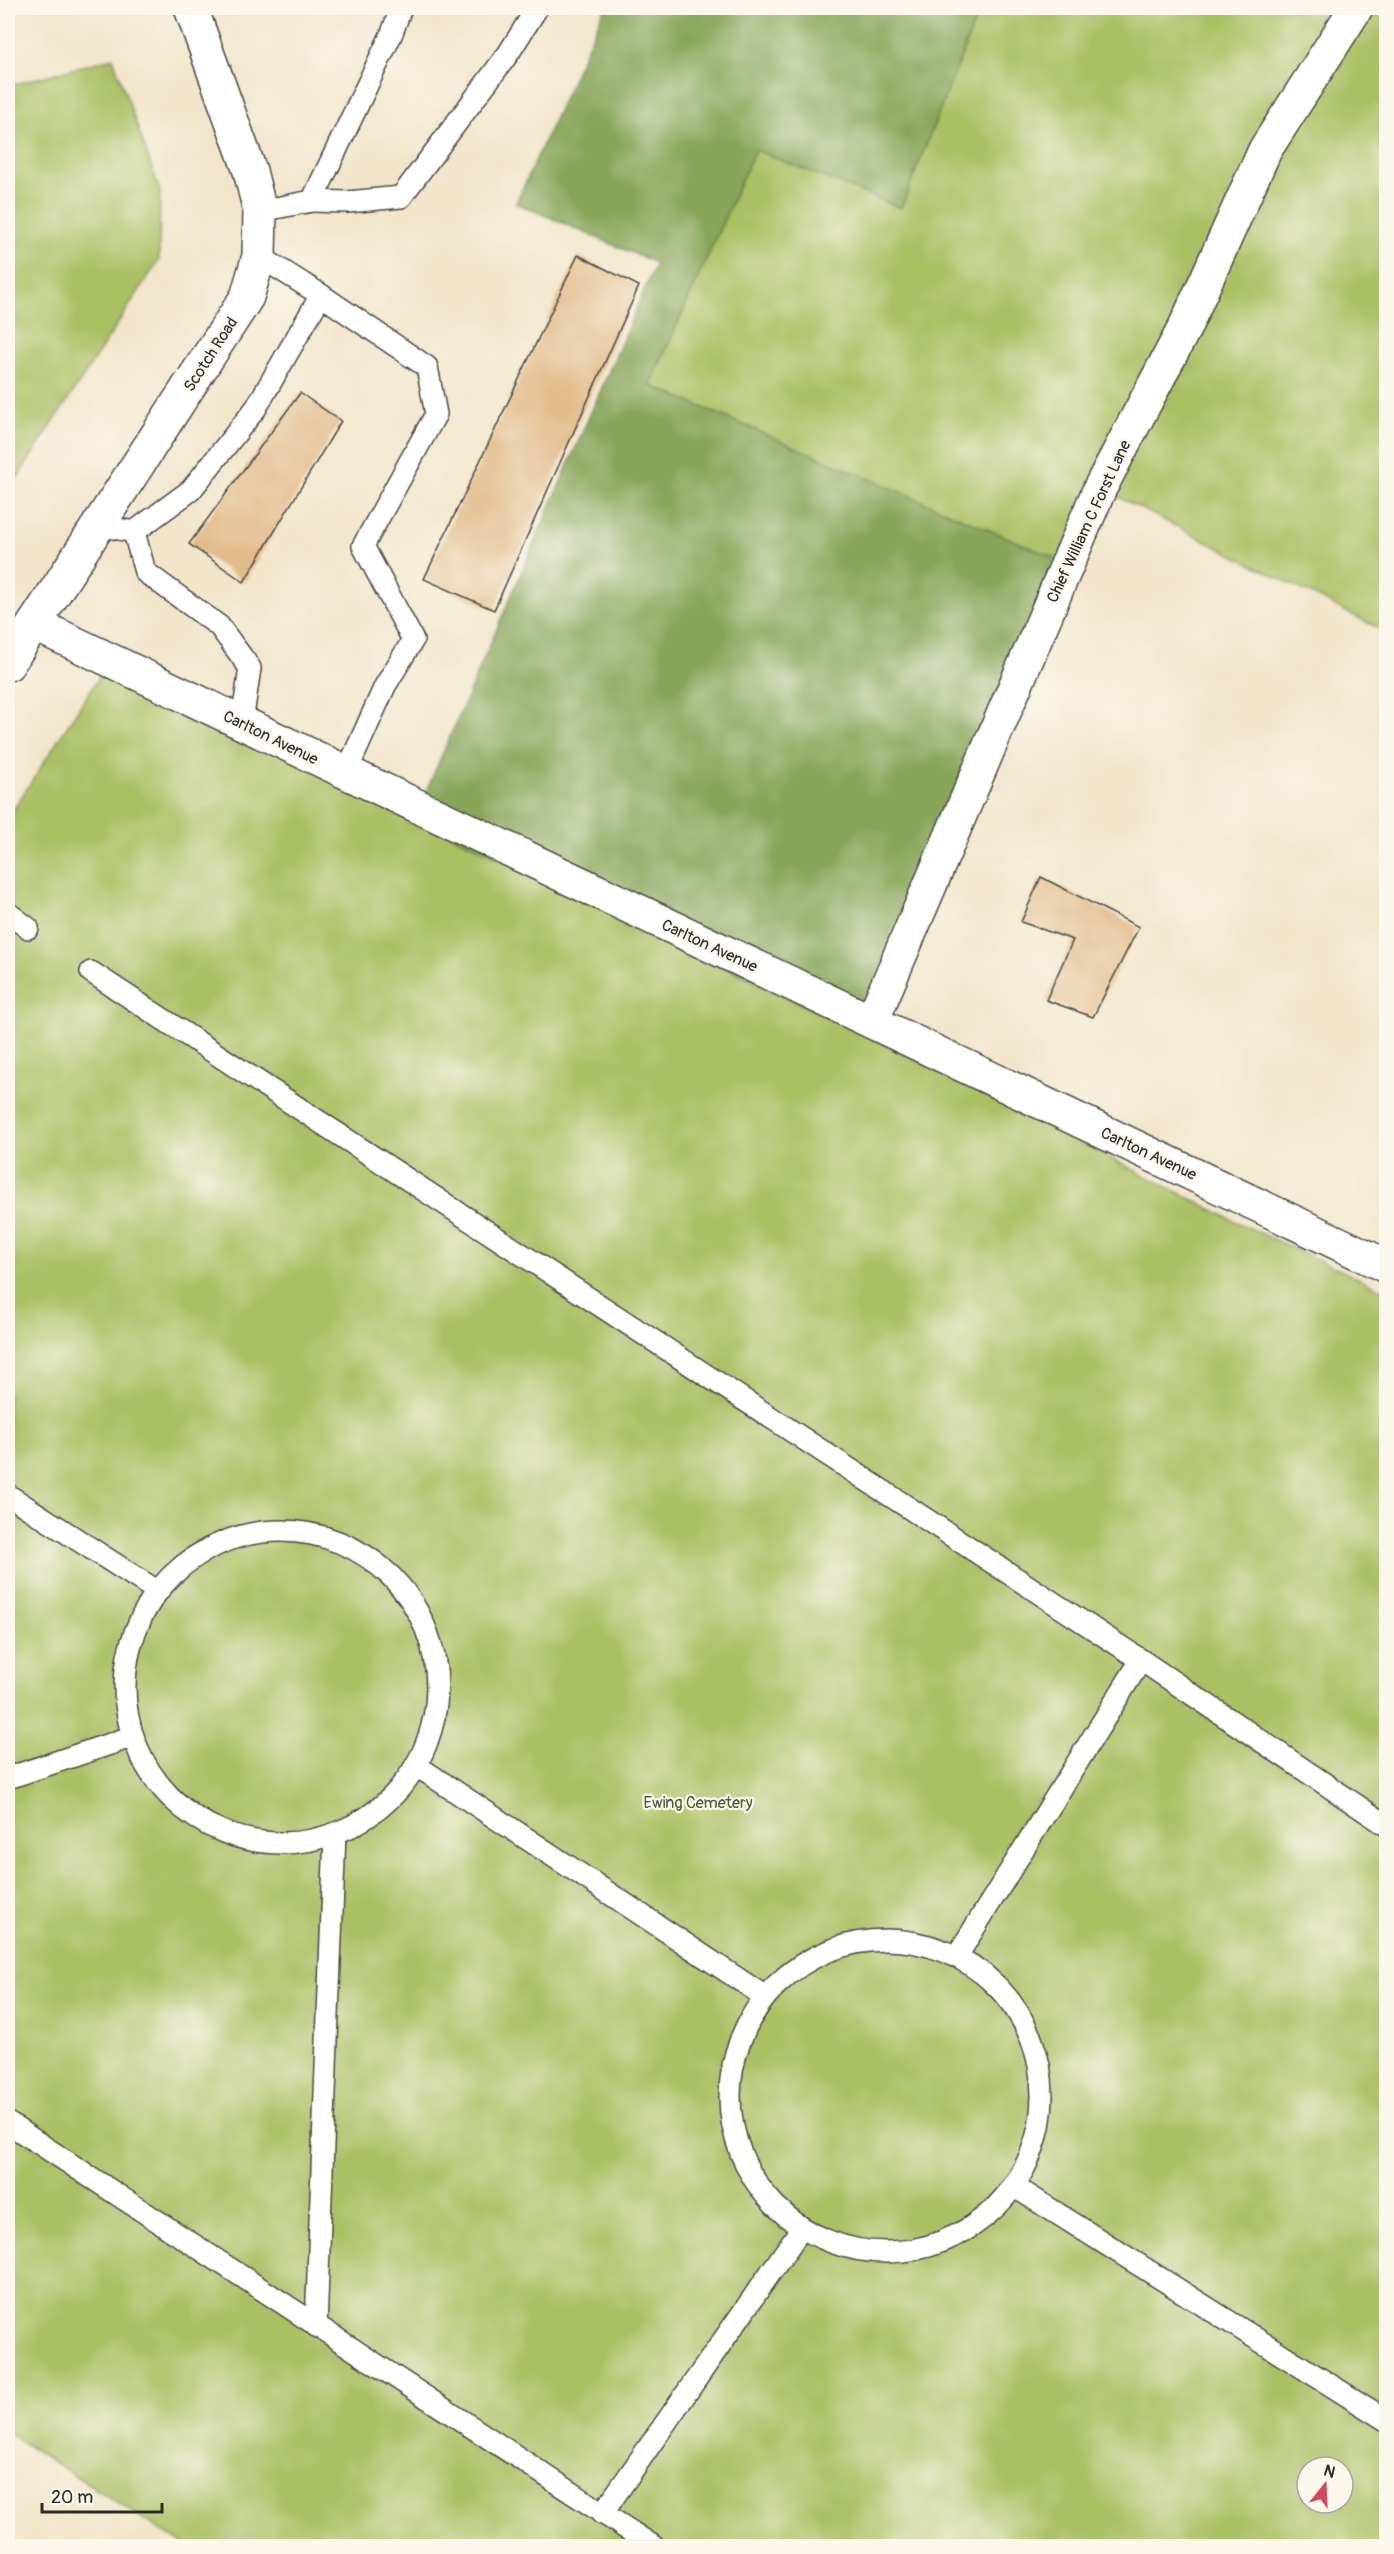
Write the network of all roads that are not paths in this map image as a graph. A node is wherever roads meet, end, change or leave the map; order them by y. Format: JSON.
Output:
{"nodes":[{"id":1,"x":191,"y":8,"type":"edge"},
{"id":2,"x":400,"y":8,"type":"edge"},
{"id":3,"x":537,"y":8,"type":"edge"},
{"id":4,"x":1356,"y":8,"type":"edge"},
{"id":5,"x":312,"y":201,"type":"junction"},
{"id":6,"x":260,"y":212,"type":"junction"},
{"id":7,"x":259,"y":256,"type":"junction"},
{"id":8,"x":321,"y":295,"type":"junction"},
{"id":9,"x":98,"y":525,"type":"junction"},
{"id":10,"x":134,"y":532,"type":"junction"},
{"id":11,"x":33,"y":624,"type":"junction"},
{"id":12,"x":8,"y":664,"type":"edge"},
{"id":13,"x":242,"y":723,"type":"junction"},
{"id":14,"x":346,"y":773,"type":"junction"},
{"id":15,"x":8,"y":913,"type":"edge"},
{"id":16,"x":27,"y":928,"type":"dead end"},
{"id":17,"x":91,"y":972,"type":"dead end"},
{"id":18,"x":872,"y":1021,"type":"junction"},
{"id":19,"x":1386,"y":1266,"type":"edge"},
{"id":20,"x":8,"y":1495,"type":"edge"},
{"id":21,"x":157,"y":1591,"type":"junction"},
{"id":22,"x":1140,"y":1660,"type":"junction"},
{"id":23,"x":131,"y":1737,"type":"junction"},
{"id":24,"x":420,"y":1768,"type":"junction"},
{"id":25,"x":8,"y":1778,"type":"edge"},
{"id":26,"x":1386,"y":1825,"type":"edge"},
{"id":27,"x":335,"y":1834,"type":"junction"},
{"id":28,"x":957,"y":1956,"type":"junction"},
{"id":29,"x":764,"y":1996,"type":"junction"},
{"id":30,"x":8,"y":2123,"type":"edge"},
{"id":31,"x":1015,"y":2187,"type":"junction"},
{"id":32,"x":801,"y":2229,"type":"junction"},
{"id":33,"x":316,"y":2326,"type":"junction"},
{"id":34,"x":1386,"y":2420,"type":"edge"},
{"id":35,"x":602,"y":2514,"type":"junction"},
{"id":36,"x":653,"y":2547,"type":"edge"}],
"edges":[{"from":1,"to":6,"type":"street","name":"Scotch Road"},
{"from":2,"to":5,"type":"lane"},
{"from":3,"to":5,"type":"lane"},
{"from":4,"to":18,"type":"street","name":"Chief William C Forst Lane"},
{"from":5,"to":6,"type":"lane"},
{"from":6,"to":7,"type":"street","name":"Scotch Road"},
{"from":7,"to":8,"type":"lane"},
{"from":7,"to":9,"type":"street","name":"Scotch Road"},
{"from":8,"to":10,"type":"lane"},
{"from":8,"to":14,"type":"lane"},
{"from":9,"to":10,"type":"lane"},
{"from":9,"to":11,"type":"street","name":"Scotch Road"},
{"from":10,"to":13,"type":"lane"},
{"from":11,"to":12,"type":"street","name":"Scotch Road"},
{"from":11,"to":13,"type":"street","name":"Carlton Avenue"},
{"from":13,"to":14,"type":"street","name":"Carlton Avenue"},
{"from":14,"to":18,"type":"street","name":"Carlton Avenue"},
{"from":15,"to":16,"type":"lane"},
{"from":17,"to":22,"type":"lane"},
{"from":18,"to":19,"type":"street","name":"Carlton Avenue"},
{"from":20,"to":21,"type":"lane"},
{"from":21,"to":23,"type":"lane"},
{"from":21,"to":24,"type":"lane"},
{"from":22,"to":26,"type":"lane"},
{"from":22,"to":28,"type":"lane"},
{"from":23,"to":25,"type":"lane"},
{"from":23,"to":27,"type":"lane"},
{"from":24,"to":27,"type":"lane"},
{"from":24,"to":29,"type":"lane"},
{"from":27,"to":33,"type":"lane"},
{"from":28,"to":29,"type":"lane"},
{"from":28,"to":31,"type":"lane"},
{"from":29,"to":32,"type":"lane"},
{"from":30,"to":33,"type":"lane"},
{"from":31,"to":32,"type":"lane"},
{"from":31,"to":34,"type":"lane"},
{"from":32,"to":35,"type":"lane"},
{"from":33,"to":35,"type":"lane"},
{"from":35,"to":36,"type":"lane"}]}
